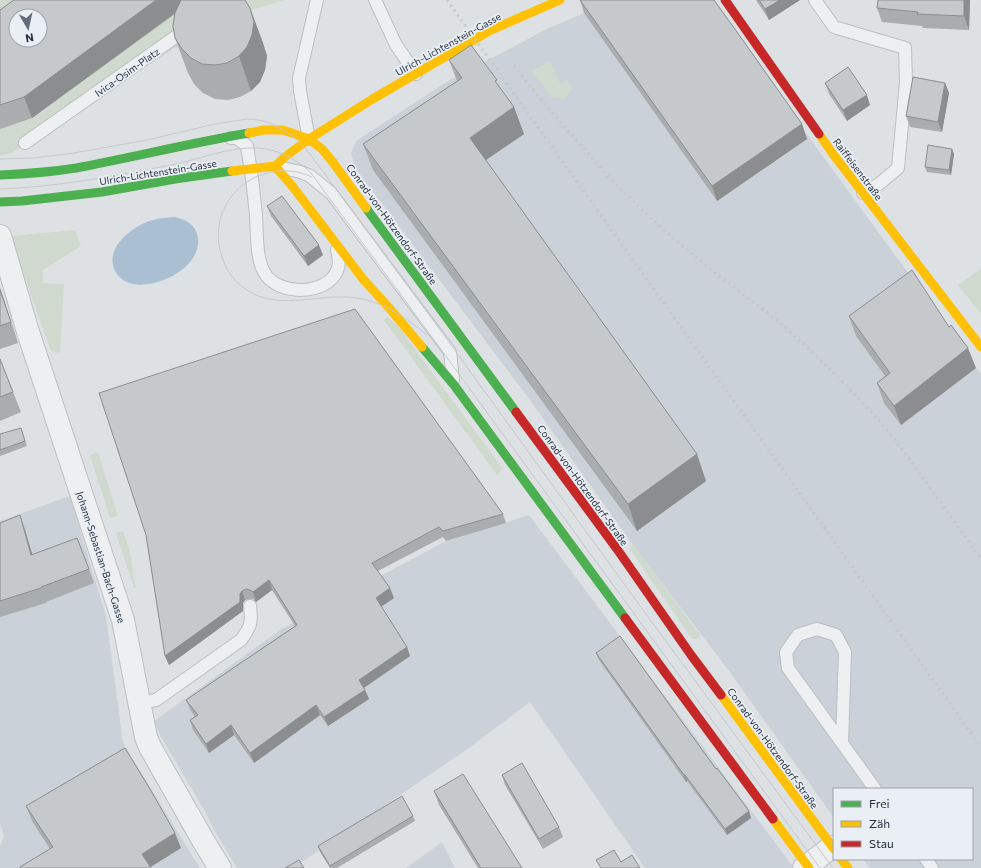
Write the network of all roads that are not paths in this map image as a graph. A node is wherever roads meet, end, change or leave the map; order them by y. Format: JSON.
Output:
{"nodes":[{"id":1,"x":317,"y":0,"type":"edge"},
{"id":2,"x":374,"y":0,"type":"edge"},
{"id":3,"x":560,"y":0,"type":"edge"},
{"id":4,"x":725,"y":0,"type":"edge"},
{"id":5,"x":815,"y":0,"type":"edge"},
{"id":6,"x":197,"y":22,"type":"edge"},
{"id":7,"x":416,"y":74,"type":"junction"},
{"id":8,"x":223,"y":137,"type":"junction"},
{"id":9,"x":309,"y":139,"type":"junction"},
{"id":10,"x":25,"y":143,"type":"dead end"},
{"id":11,"x":275,"y":166,"type":"junction"},
{"id":12,"x":251,"y":169,"type":"junction"},
{"id":13,"x":0,"y":175,"type":"edge"},
{"id":14,"x":863,"y":193,"type":"junction"},
{"id":15,"x":0,"y":202,"type":"edge"},
{"id":16,"x":0,"y":236,"type":"edge"},
{"id":17,"x":336,"y":243,"type":"junction"},
{"id":18,"x":981,"y":347,"type":"edge"},
{"id":19,"x":454,"y":385,"type":"junction"},
{"id":20,"x":250,"y":606,"type":"dead end"},
{"id":21,"x":139,"y":703,"type":"junction"},
{"id":22,"x":842,"y":743,"type":"junction"},
{"id":23,"x":874,"y":788,"type":"edge"},
{"id":24,"x":833,"y":848,"type":"edge"},
{"id":25,"x":833,"y":854,"type":"edge"},
{"id":26,"x":807,"y":867,"type":"edge"},
{"id":27,"x":220,"y":868,"type":"edge"}],
"edges":[{"from":1,"to":9,"type":"lane"},
{"from":2,"to":7,"type":"lane"},
{"from":3,"to":7,"type":"main road","name":"Ulrich-Lichtenstein-Gasse"},
{"from":4,"to":14,"type":"main road","name":"Raiffeisenstraße"},
{"from":5,"to":14,"type":"lane"},
{"from":6,"to":10,"type":"lane","name":"Ivica-Osim-Platz"},
{"from":7,"to":9,"type":"main road","name":"Ulrich-Lichtenstein-Gasse"},
{"from":8,"to":9,"type":"main road","name":"Ulrich-Lichtenstein-Gasse"},
{"from":8,"to":12,"type":"lane"},
{"from":8,"to":13,"type":"main road","name":"Ulrich-Lichtenstein-Gasse"},
{"from":9,"to":11,"type":"main road","name":"Ulrich-Lichtenstein-Gasse"},
{"from":9,"to":24,"type":"main road","name":"Conrad-von-Hötzendorf-Straße"},
{"from":11,"to":12,"type":"main road","name":"Ulrich-Lichtenstein-Gasse"},
{"from":11,"to":17,"type":"main road"},
{"from":11,"to":19,"type":"lane"},
{"from":12,"to":15,"type":"main road","name":"Ulrich-Lichtenstein-Gasse"},
{"from":12,"to":17,"type":"lane"},
{"from":14,"to":18,"type":"main road","name":"Raiffeisenstraße"},
{"from":16,"to":21,"type":"street","name":"Johann-Sebastian-Bach-Gasse"},
{"from":17,"to":19,"type":"main road"},
{"from":19,"to":26,"type":"main road"},
{"from":20,"to":21,"type":"lane"},
{"from":21,"to":27,"type":"street","name":"Johann-Sebastian-Bach-Gasse"},
{"from":22,"to":22,"type":"lane"},
{"from":22,"to":23,"type":"lane"},
{"from":25,"to":26,"type":"street"}]}
